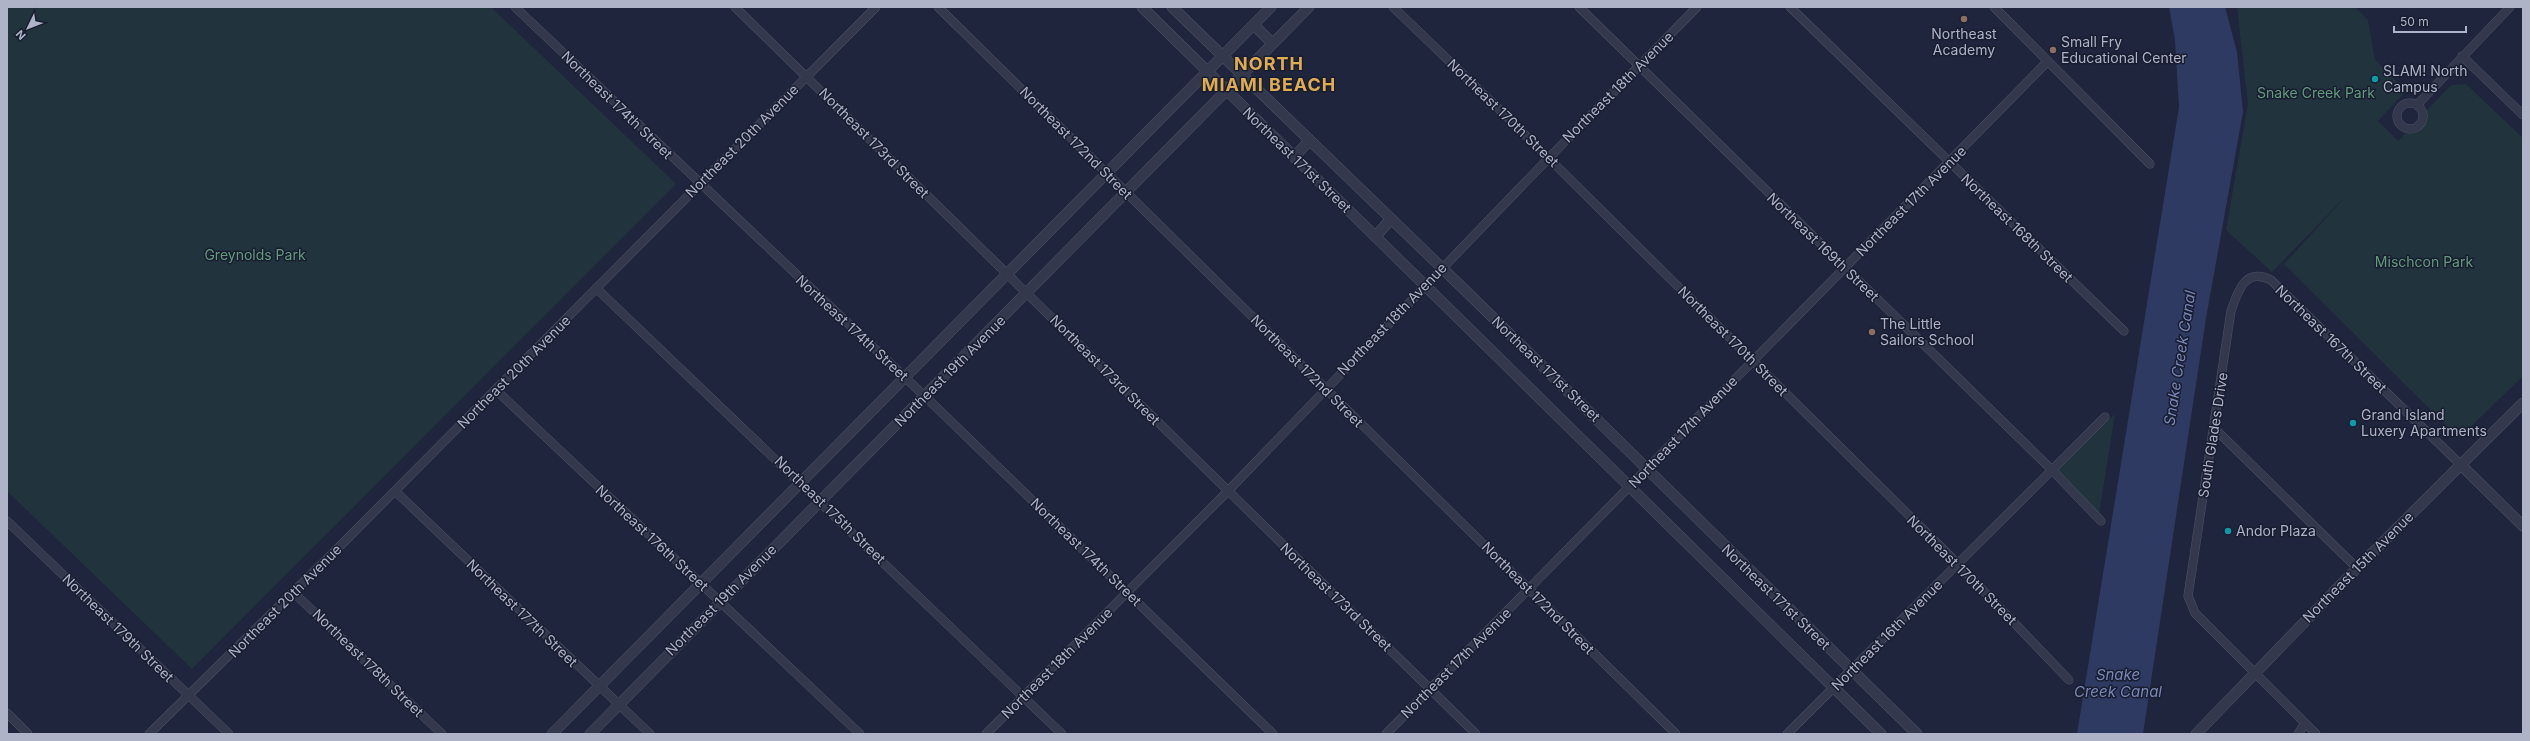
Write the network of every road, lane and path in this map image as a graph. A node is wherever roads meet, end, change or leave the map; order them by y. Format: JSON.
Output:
{"nodes":[{"id":1,"x":515,"y":7,"type":"edge"},
{"id":2,"x":735,"y":7,"type":"edge"},
{"id":3,"x":876,"y":7,"type":"edge"},
{"id":4,"x":938,"y":7,"type":"edge"},
{"id":5,"x":1142,"y":7,"type":"edge"},
{"id":6,"x":1172,"y":7,"type":"edge"},
{"id":7,"x":1271,"y":7,"type":"edge"},
{"id":8,"x":1309,"y":7,"type":"edge"},
{"id":9,"x":1393,"y":7,"type":"edge"},
{"id":10,"x":1578,"y":7,"type":"edge"},
{"id":11,"x":1698,"y":7,"type":"edge"},
{"id":12,"x":1790,"y":7,"type":"edge"},
{"id":13,"x":1994,"y":7,"type":"edge"},
{"id":14,"x":2510,"y":7,"type":"edge"},
{"id":15,"x":1254,"y":25,"type":"junction"},
{"id":16,"x":1272,"y":43,"type":"junction"},
{"id":17,"x":2462,"y":56,"type":"junction"},
{"id":18,"x":1221,"y":57,"type":"junction"},
{"id":19,"x":2048,"y":61,"type":"junction"},
{"id":20,"x":1640,"y":66,"type":"junction"},
{"id":21,"x":1206,"y":72,"type":"junction"},
{"id":22,"x":1241,"y":75,"type":"junction"},
{"id":23,"x":807,"y":77,"type":"junction"},
{"id":24,"x":1225,"y":90,"type":"junction"},
{"id":25,"x":2417,"y":105,"type":"dead end"},
{"id":26,"x":2523,"y":115,"type":"edge"},
{"id":27,"x":1309,"y":141,"type":"junction"},
{"id":28,"x":1294,"y":157,"type":"junction"},
{"id":29,"x":1548,"y":158,"type":"junction"},
{"id":30,"x":1949,"y":162,"type":"junction"},
{"id":31,"x":2150,"y":164,"type":"dead end"},
{"id":32,"x":1106,"y":173,"type":"junction"},
{"id":33,"x":699,"y":183,"type":"junction"},
{"id":34,"x":1125,"y":192,"type":"junction"},
{"id":35,"x":1391,"y":219,"type":"junction"},
{"id":36,"x":1375,"y":237,"type":"junction"},
{"id":37,"x":1441,"y":269,"type":"junction"},
{"id":38,"x":1844,"y":269,"type":"junction"},
{"id":39,"x":1007,"y":274,"type":"junction"},
{"id":40,"x":2256,"y":275,"type":"joint"},
{"id":41,"x":1425,"y":286,"type":"junction"},
{"id":42,"x":596,"y":288,"type":"junction"},
{"id":43,"x":1027,"y":294,"type":"junction"},
{"id":44,"x":2124,"y":331,"type":"dead end"},
{"id":45,"x":1752,"y":361,"type":"junction"},
{"id":46,"x":904,"y":377,"type":"junction"},
{"id":47,"x":1325,"y":388,"type":"junction"},
{"id":48,"x":496,"y":390,"type":"junction"},
{"id":49,"x":924,"y":396,"type":"junction"},
{"id":50,"x":2523,"y":403,"type":"edge"},
{"id":51,"x":2105,"y":417,"type":"dead end"},
{"id":52,"x":2214,"y":428,"type":"junction"},
{"id":53,"x":2461,"y":465,"type":"junction"},
{"id":54,"x":1648,"y":469,"type":"junction"},
{"id":55,"x":2052,"y":470,"type":"junction"},
{"id":56,"x":801,"y":482,"type":"junction"},
{"id":57,"x":1630,"y":488,"type":"junction"},
{"id":58,"x":395,"y":491,"type":"junction"},
{"id":59,"x":1228,"y":491,"type":"junction"},
{"id":60,"x":821,"y":500,"type":"junction"},
{"id":61,"x":2101,"y":521,"type":"dead end"},
{"id":62,"x":7,"y":522,"type":"edge"},
{"id":63,"x":2523,"y":526,"type":"edge"},
{"id":64,"x":1958,"y":565,"type":"junction"},
{"id":65,"x":2357,"y":568,"type":"junction"},
{"id":66,"x":700,"y":584,"type":"junction"},
{"id":67,"x":1529,"y":589,"type":"junction"},
{"id":68,"x":1128,"y":592,"type":"junction"},
{"id":69,"x":294,"y":593,"type":"junction"},
{"id":70,"x":720,"y":602,"type":"junction"},
{"id":71,"x":1851,"y":670,"type":"junction"},
{"id":72,"x":2254,"y":674,"type":"junction"},
{"id":73,"x":2069,"y":680,"type":"dead end"},
{"id":74,"x":598,"y":686,"type":"junction"},
{"id":75,"x":1834,"y":687,"type":"junction"},
{"id":76,"x":1430,"y":689,"type":"junction"},
{"id":77,"x":189,"y":695,"type":"junction"},
{"id":78,"x":1024,"y":696,"type":"junction"},
{"id":79,"x":618,"y":704,"type":"junction"},
{"id":80,"x":7,"y":713,"type":"edge"},
{"id":81,"x":2305,"y":723,"type":"junction"},
{"id":82,"x":28,"y":734,"type":"edge"},
{"id":83,"x":149,"y":734,"type":"edge"},
{"id":84,"x":229,"y":734,"type":"edge"},
{"id":85,"x":442,"y":734,"type":"edge"},
{"id":86,"x":552,"y":734,"type":"edge"},
{"id":87,"x":590,"y":734,"type":"edge"},
{"id":88,"x":650,"y":734,"type":"edge"},
{"id":89,"x":860,"y":734,"type":"edge"},
{"id":90,"x":986,"y":734,"type":"edge"},
{"id":91,"x":1062,"y":734,"type":"edge"},
{"id":92,"x":1273,"y":734,"type":"edge"},
{"id":93,"x":1386,"y":734,"type":"edge"},
{"id":94,"x":1476,"y":734,"type":"edge"},
{"id":95,"x":1676,"y":734,"type":"edge"},
{"id":96,"x":1787,"y":734,"type":"edge"},
{"id":97,"x":1881,"y":734,"type":"edge"},
{"id":98,"x":1917,"y":734,"type":"edge"},
{"id":99,"x":2196,"y":734,"type":"edge"},
{"id":100,"x":2298,"y":734,"type":"edge"},
{"id":101,"x":2316,"y":734,"type":"edge"}],
"edges":[{"from":1,"to":33,"type":"street","name":"Northeast 174th Street"},
{"from":2,"to":23,"type":"street","name":"Northeast 173rd Street"},
{"from":3,"to":23,"type":"street","name":"Northeast 20th Avenue"},
{"from":4,"to":32,"type":"street","name":"Northeast 172nd Street"},
{"from":5,"to":21,"type":"street","name":"Northeast 171st Street"},
{"from":6,"to":18,"type":"street","name":"Northeast 171st Street"},
{"from":7,"to":15,"type":"street","name":"Northeast 19th Avenue"},
{"from":8,"to":16,"type":"street","name":"Northeast 19th Avenue"},
{"from":9,"to":29,"type":"street","name":"Northeast 170th Street"},
{"from":10,"to":20,"type":"street","name":"Northeast 169th Street"},
{"from":11,"to":20,"type":"street","name":"Northeast 18th Avenue"},
{"from":12,"to":30,"type":"street","name":"Northeast 168th Street"},
{"from":13,"to":19,"type":"street"},
{"from":14,"to":17,"type":"street"},
{"from":15,"to":16,"type":"street"},
{"from":15,"to":18,"type":"street","name":"Northeast 19th Avenue"},
{"from":16,"to":22,"type":"street","name":"Northeast 19th Avenue"},
{"from":17,"to":25,"type":"street"},
{"from":17,"to":26,"type":"street"},
{"from":18,"to":21,"type":"street","name":"Northeast 19th Avenue"},
{"from":18,"to":22,"type":"street","name":"Northeast 171st Street"},
{"from":19,"to":30,"type":"street","name":"Northeast 17th Avenue"},
{"from":19,"to":31,"type":"street"},
{"from":20,"to":29,"type":"street","name":"Northeast 18th Avenue"},
{"from":20,"to":38,"type":"street","name":"Northeast 169th Street"},
{"from":21,"to":24,"type":"street","name":"Northeast 171st Street"},
{"from":21,"to":32,"type":"street","name":"Northeast 19th Avenue"},
{"from":22,"to":24,"type":"street","name":"Northeast 19th Avenue"},
{"from":22,"to":27,"type":"street","name":"Northeast 171st Street"},
{"from":23,"to":33,"type":"street","name":"Northeast 20th Avenue"},
{"from":23,"to":39,"type":"street","name":"Northeast 173rd Street"},
{"from":24,"to":28,"type":"street","name":"Northeast 171st Street"},
{"from":24,"to":34,"type":"street","name":"Northeast 19th Avenue"},
{"from":27,"to":28,"type":"street"},
{"from":27,"to":35,"type":"street","name":"Northeast 171st Street"},
{"from":28,"to":36,"type":"street","name":"Northeast 171st Street"},
{"from":29,"to":37,"type":"street","name":"Northeast 18th Avenue"},
{"from":29,"to":45,"type":"street","name":"Northeast 170th Street"},
{"from":30,"to":38,"type":"street","name":"Northeast 17th Avenue"},
{"from":30,"to":44,"type":"street","name":"Northeast 168th Street"},
{"from":32,"to":34,"type":"street","name":"Northeast 172nd Street"},
{"from":32,"to":39,"type":"street","name":"Northeast 19th Avenue"},
{"from":33,"to":42,"type":"street","name":"Northeast 20th Avenue"},
{"from":33,"to":46,"type":"street","name":"Northeast 174th Street"},
{"from":34,"to":43,"type":"street","name":"Northeast 19th Avenue"},
{"from":34,"to":47,"type":"street","name":"Northeast 172nd Street"},
{"from":35,"to":36,"type":"street"},
{"from":35,"to":37,"type":"street","name":"Northeast 171st Street"},
{"from":36,"to":41,"type":"street","name":"Northeast 171st Street"},
{"from":37,"to":41,"type":"street","name":"Northeast 18th Avenue"},
{"from":37,"to":54,"type":"street","name":"Northeast 171st Street"},
{"from":38,"to":45,"type":"street","name":"Northeast 17th Avenue"},
{"from":38,"to":55,"type":"street","name":"Northeast 169th Street"},
{"from":39,"to":43,"type":"street","name":"Northeast 173rd Street"},
{"from":39,"to":46,"type":"street","name":"Northeast 19th Avenue"},
{"from":40,"to":52,"type":"street","name":"South Glades Drive"},
{"from":40,"to":53,"type":"street","name":"Northeast 167th Street"},
{"from":41,"to":47,"type":"street","name":"Northeast 18th Avenue"},
{"from":41,"to":57,"type":"street","name":"Northeast 171st Street"},
{"from":42,"to":48,"type":"street","name":"Northeast 20th Avenue"},
{"from":42,"to":56,"type":"street","name":"Northeast 175th Street"},
{"from":43,"to":49,"type":"street","name":"Northeast 19th Avenue"},
{"from":43,"to":59,"type":"street","name":"Northeast 173rd Street"},
{"from":45,"to":54,"type":"street","name":"Northeast 17th Avenue"},
{"from":45,"to":64,"type":"street","name":"Northeast 170th Street"},
{"from":46,"to":49,"type":"street","name":"Northeast 174th Street"},
{"from":46,"to":56,"type":"street","name":"Northeast 19th Avenue"},
{"from":47,"to":59,"type":"street","name":"Northeast 18th Avenue"},
{"from":47,"to":67,"type":"street","name":"Northeast 172nd Street"},
{"from":48,"to":58,"type":"street","name":"Northeast 20th Avenue"},
{"from":48,"to":66,"type":"street","name":"Northeast 176th Street"},
{"from":49,"to":60,"type":"street","name":"Northeast 19th Avenue"},
{"from":49,"to":68,"type":"street","name":"Northeast 174th Street"},
{"from":50,"to":53,"type":"street","name":"Northeast 15th Avenue"},
{"from":51,"to":55,"type":"street","name":"Northeast 16th Avenue"},
{"from":52,"to":65,"type":"street"},
{"from":52,"to":72,"type":"street","name":"South Glades Drive"},
{"from":53,"to":63,"type":"street","name":"Northeast 167th Street"},
{"from":53,"to":65,"type":"street","name":"Northeast 15th Avenue"},
{"from":54,"to":57,"type":"street","name":"Northeast 17th Avenue"},
{"from":54,"to":71,"type":"street","name":"Northeast 171st Street"},
{"from":55,"to":61,"type":"street","name":"Northeast 169th Street"},
{"from":55,"to":64,"type":"street","name":"Northeast 16th Avenue"},
{"from":56,"to":60,"type":"street","name":"Northeast 175th Street"},
{"from":56,"to":66,"type":"street","name":"Northeast 19th Avenue"},
{"from":57,"to":67,"type":"street","name":"Northeast 17th Avenue"},
{"from":57,"to":75,"type":"street","name":"Northeast 171st Street"},
{"from":58,"to":69,"type":"street","name":"Northeast 20th Avenue"},
{"from":58,"to":74,"type":"street","name":"Northeast 177th Street"},
{"from":59,"to":68,"type":"street","name":"Northeast 18th Avenue"},
{"from":59,"to":76,"type":"street","name":"Northeast 173rd Street"},
{"from":60,"to":70,"type":"street","name":"Northeast 19th Avenue"},
{"from":60,"to":78,"type":"street","name":"Northeast 175th Street"},
{"from":62,"to":77,"type":"street","name":"Northeast 179th Street"},
{"from":64,"to":71,"type":"street","name":"Northeast 16th Avenue"},
{"from":64,"to":73,"type":"street","name":"Northeast 170th Street"},
{"from":65,"to":72,"type":"street","name":"Northeast 15th Avenue"},
{"from":66,"to":70,"type":"street","name":"Northeast 176th Street"},
{"from":66,"to":74,"type":"street","name":"Northeast 19th Avenue"},
{"from":67,"to":76,"type":"street","name":"Northeast 17th Avenue"},
{"from":67,"to":95,"type":"street","name":"Northeast 172nd Street"},
{"from":68,"to":78,"type":"street","name":"Northeast 18th Avenue"},
{"from":68,"to":92,"type":"street","name":"Northeast 174th Street"},
{"from":69,"to":77,"type":"street","name":"Northeast 20th Avenue"},
{"from":69,"to":85,"type":"street","name":"Northeast 178th Street"},
{"from":70,"to":79,"type":"street","name":"Northeast 19th Avenue"},
{"from":70,"to":89,"type":"street","name":"Northeast 176th Street"},
{"from":71,"to":75,"type":"street","name":"Northeast 16th Avenue"},
{"from":71,"to":98,"type":"street","name":"Northeast 171st Street"},
{"from":72,"to":81,"type":"street"},
{"from":72,"to":99,"type":"street","name":"Northeast 15th Avenue"},
{"from":74,"to":79,"type":"street","name":"Northeast 177th Street"},
{"from":74,"to":86,"type":"street","name":"Northeast 19th Avenue"},
{"from":75,"to":96,"type":"street","name":"Northeast 16th Avenue"},
{"from":75,"to":97,"type":"street","name":"Northeast 171st Street"},
{"from":76,"to":93,"type":"street","name":"Northeast 17th Avenue"},
{"from":76,"to":94,"type":"street","name":"Northeast 173rd Street"},
{"from":77,"to":83,"type":"street","name":"Northeast 20th Avenue"},
{"from":77,"to":84,"type":"street","name":"Northeast 179th Street"},
{"from":78,"to":90,"type":"street","name":"Northeast 18th Avenue"},
{"from":78,"to":91,"type":"street","name":"Northeast 175th Street"},
{"from":79,"to":87,"type":"street","name":"Northeast 19th Avenue"},
{"from":79,"to":88,"type":"street","name":"Northeast 177th Street"},
{"from":80,"to":82,"type":"street"},
{"from":81,"to":100,"type":"street"},
{"from":81,"to":101,"type":"street"}]}
